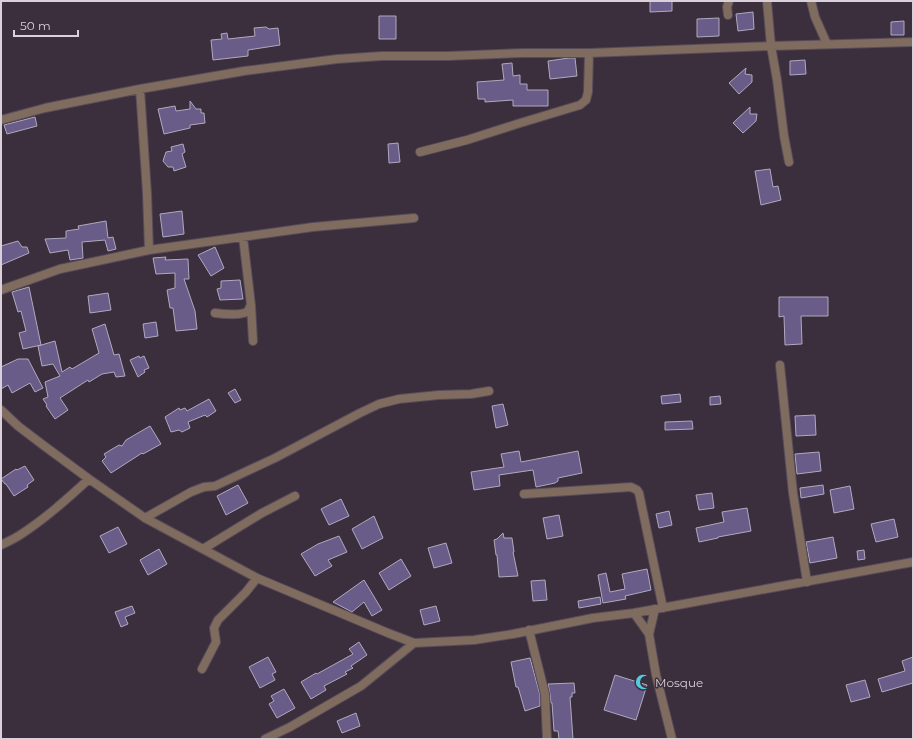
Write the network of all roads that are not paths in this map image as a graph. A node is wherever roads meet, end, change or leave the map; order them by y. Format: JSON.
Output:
{"nodes":[{"id":1,"x":729,"y":1,"type":"edge"},
{"id":2,"x":767,"y":1,"type":"edge"},
{"id":3,"x":811,"y":1,"type":"edge"},
{"id":4,"x":728,"y":14,"type":"dead end"},
{"id":5,"x":913,"y":42,"type":"edge"},
{"id":6,"x":827,"y":44,"type":"junction"},
{"id":7,"x":771,"y":46,"type":"junction"},
{"id":8,"x":589,"y":53,"type":"junction"},
{"id":9,"x":140,"y":89,"type":"junction"},
{"id":10,"x":1,"y":120,"type":"edge"},
{"id":11,"x":420,"y":152,"type":"dead end"},
{"id":12,"x":789,"y":162,"type":"dead end"},
{"id":13,"x":414,"y":218,"type":"dead end"},
{"id":14,"x":244,"y":237,"type":"junction"},
{"id":15,"x":149,"y":250,"type":"junction"},
{"id":16,"x":1,"y":290,"type":"edge"},
{"id":17,"x":251,"y":305,"type":"junction"},
{"id":18,"x":215,"y":313,"type":"dead end"},
{"id":19,"x":253,"y":341,"type":"dead end"},
{"id":20,"x":780,"y":365,"type":"dead end"},
{"id":21,"x":489,"y":391,"type":"dead end"},
{"id":22,"x":1,"y":410,"type":"edge"},
{"id":23,"x":89,"y":479,"type":"junction"},
{"id":24,"x":524,"y":494,"type":"dead end"},
{"id":25,"x":295,"y":496,"type":"dead end"},
{"id":26,"x":145,"y":518,"type":"junction"},
{"id":27,"x":1,"y":545,"type":"edge"},
{"id":28,"x":202,"y":549,"type":"junction"},
{"id":29,"x":913,"y":562,"type":"edge"},
{"id":30,"x":257,"y":578,"type":"junction"},
{"id":31,"x":807,"y":582,"type":"junction"},
{"id":32,"x":663,"y":608,"type":"junction"},
{"id":33,"x":655,"y":609,"type":"junction"},
{"id":34,"x":634,"y":613,"type":"junction"},
{"id":35,"x":530,"y":630,"type":"junction"},
{"id":36,"x":649,"y":634,"type":"junction"},
{"id":37,"x":414,"y":643,"type":"junction"},
{"id":38,"x":202,"y":669,"type":"dead end"},
{"id":39,"x":265,"y":739,"type":"edge"},
{"id":40,"x":547,"y":739,"type":"edge"},
{"id":41,"x":672,"y":739,"type":"edge"}],
"edges":[{"from":1,"to":4,"type":"street"},
{"from":2,"to":7,"type":"street"},
{"from":3,"to":6,"type":"street"},
{"from":5,"to":6,"type":"street"},
{"from":6,"to":7,"type":"street"},
{"from":7,"to":8,"type":"street"},
{"from":7,"to":12,"type":"street"},
{"from":8,"to":9,"type":"street"},
{"from":8,"to":11,"type":"street"},
{"from":9,"to":10,"type":"street"},
{"from":9,"to":15,"type":"street"},
{"from":13,"to":14,"type":"street"},
{"from":14,"to":15,"type":"street"},
{"from":14,"to":17,"type":"street"},
{"from":15,"to":16,"type":"street"},
{"from":17,"to":18,"type":"street"},
{"from":17,"to":19,"type":"street"},
{"from":20,"to":31,"type":"street"},
{"from":21,"to":26,"type":"street"},
{"from":22,"to":23,"type":"street"},
{"from":23,"to":26,"type":"street"},
{"from":23,"to":27,"type":"street"},
{"from":24,"to":32,"type":"street"},
{"from":25,"to":28,"type":"street"},
{"from":26,"to":28,"type":"street"},
{"from":28,"to":30,"type":"street"},
{"from":29,"to":31,"type":"street"},
{"from":30,"to":37,"type":"street"},
{"from":30,"to":38,"type":"street"},
{"from":31,"to":32,"type":"street"},
{"from":32,"to":33,"type":"street"},
{"from":33,"to":34,"type":"street"},
{"from":33,"to":36,"type":"street"},
{"from":34,"to":35,"type":"street"},
{"from":34,"to":36,"type":"street"},
{"from":35,"to":37,"type":"street"},
{"from":35,"to":40,"type":"street"},
{"from":36,"to":41,"type":"street"},
{"from":37,"to":39,"type":"street"}]}
